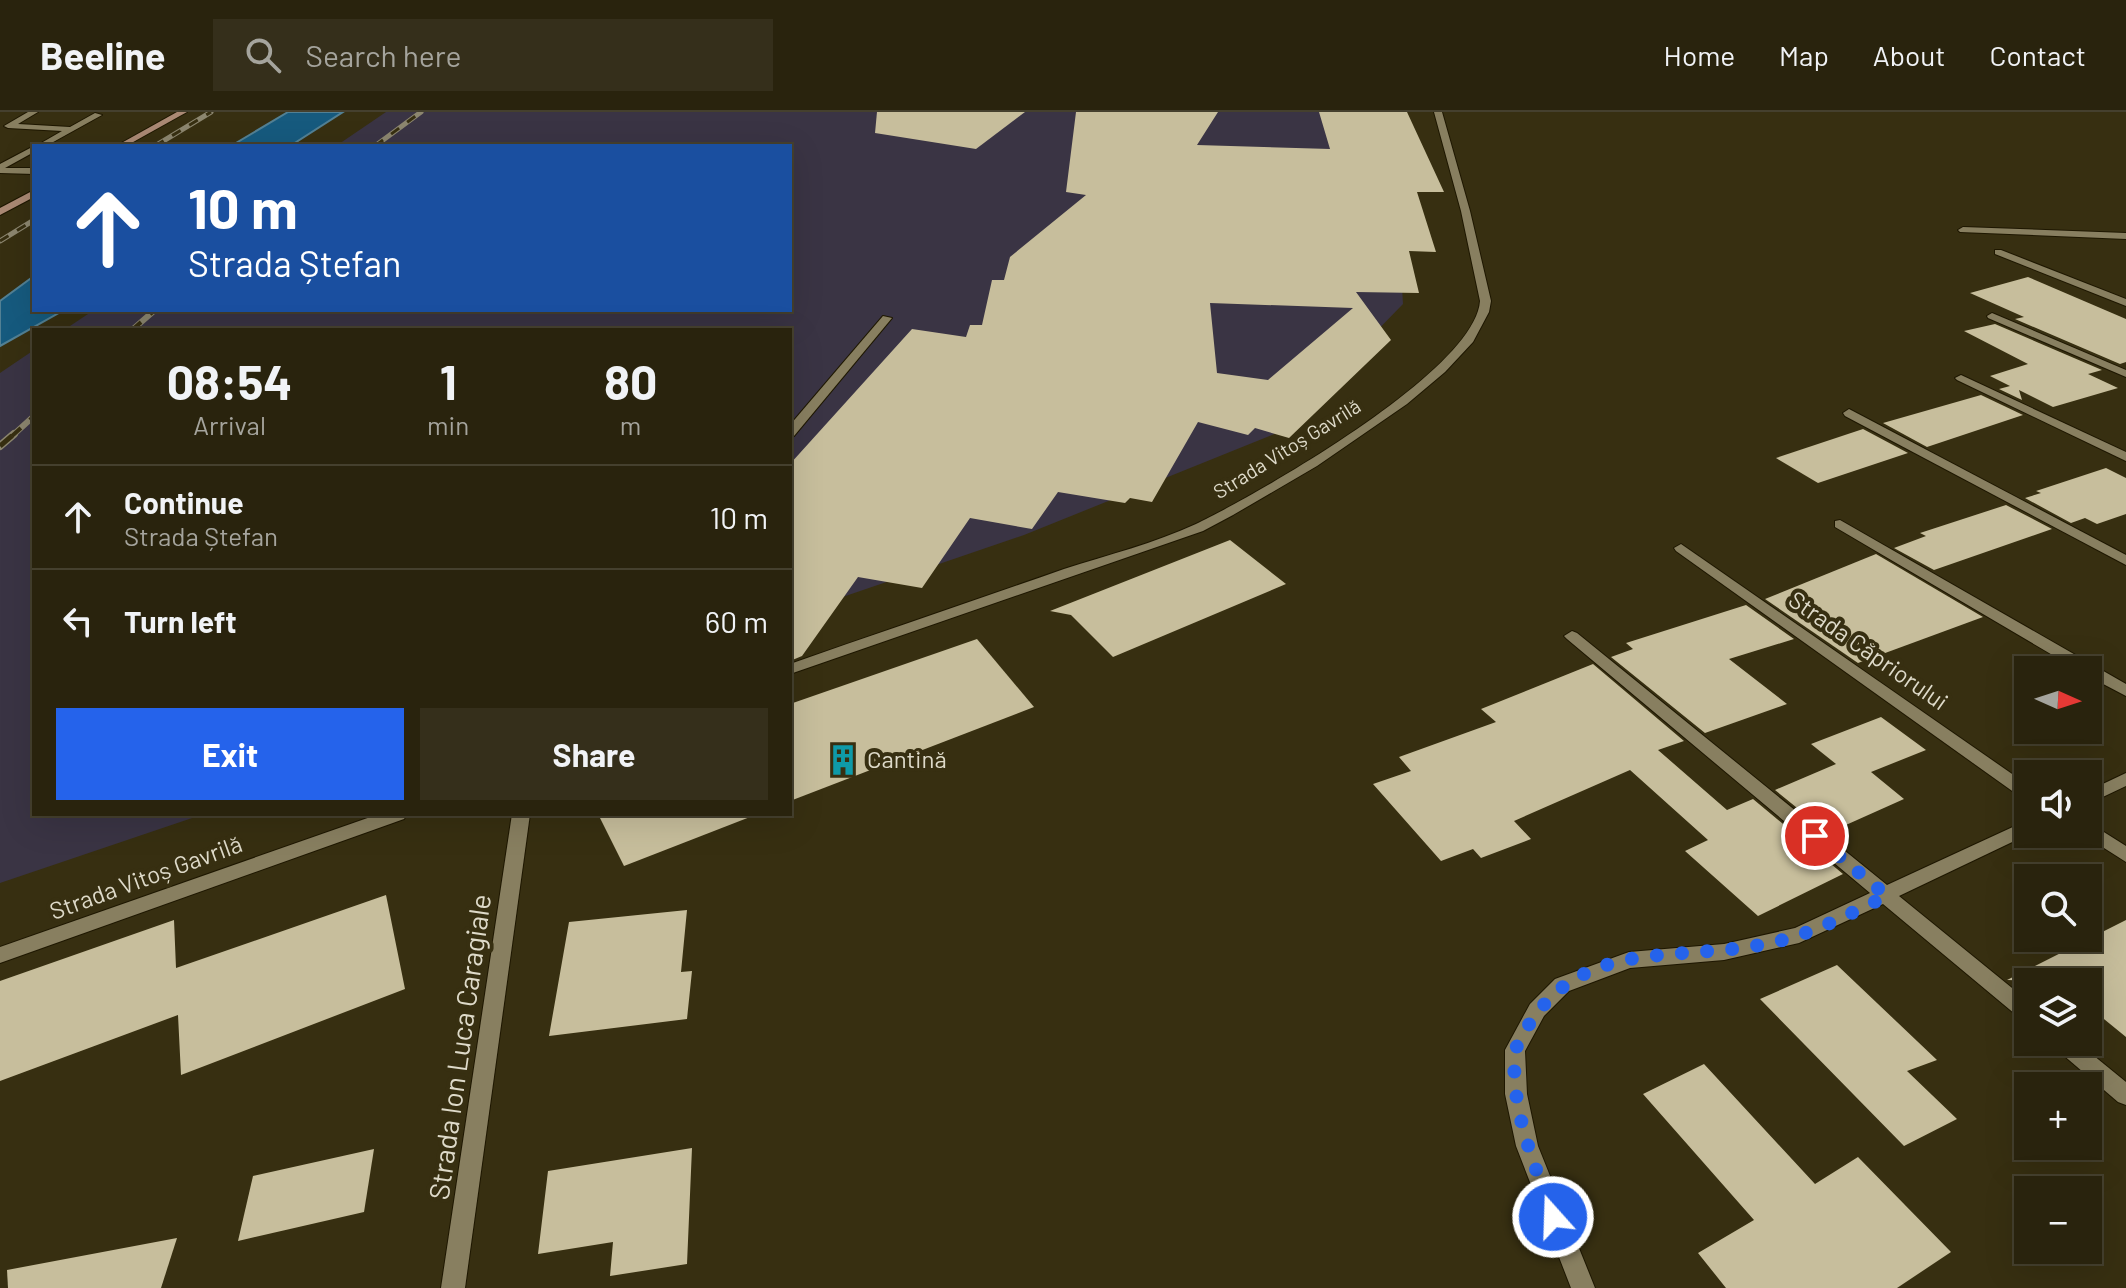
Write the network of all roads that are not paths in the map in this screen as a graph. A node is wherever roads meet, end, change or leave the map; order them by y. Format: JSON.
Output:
{"nodes":[{"id":1,"x":34,"y":112,"type":"edge"},
{"id":2,"x":183,"y":112,"type":"edge"},
{"id":3,"x":1438,"y":112,"type":"edge"},
{"id":4,"x":98,"y":115,"type":"dead end"},
{"id":5,"x":4,"y":126,"type":"edge"},
{"id":6,"x":71,"y":129,"type":"junction"},
{"id":7,"x":44,"y":144,"type":"edge"},
{"id":8,"x":124,"y":144,"type":"edge"},
{"id":9,"x":32,"y":150,"type":"edge"},
{"id":10,"x":0,"y":169,"type":"edge"},
{"id":11,"x":32,"y":171,"type":"edge"},
{"id":12,"x":32,"y":194,"type":"edge"},
{"id":13,"x":0,"y":212,"type":"edge"},
{"id":14,"x":1963,"y":230,"type":"dead end"},
{"id":15,"x":2122,"y":237,"type":"edge"},
{"id":16,"x":1998,"y":252,"type":"dead end"},
{"id":17,"x":2126,"y":303,"type":"edge"},
{"id":18,"x":1992,"y":316,"type":"dead end"},
{"id":19,"x":887,"y":318,"type":"dead end"},
{"id":20,"x":2126,"y":374,"type":"edge"},
{"id":21,"x":1961,"y":378,"type":"dead end"},
{"id":22,"x":1849,"y":413,"type":"dead end"},
{"id":23,"x":792,"y":431,"type":"edge"},
{"id":24,"x":2126,"y":457,"type":"edge"},
{"id":25,"x":1840,"y":524,"type":"dead end"},
{"id":26,"x":1681,"y":548,"type":"dead end"},
{"id":27,"x":2126,"y":561,"type":"edge"},
{"id":28,"x":1572,"y":636,"type":"dead end"},
{"id":29,"x":792,"y":668,"type":"edge"},
{"id":30,"x":2126,"y":691,"type":"edge"},
{"id":31,"x":2126,"y":779,"type":"edge"},
{"id":32,"x":2014,"y":784,"type":"edge"},
{"id":33,"x":2102,"y":791,"type":"edge"},
{"id":34,"x":392,"y":816,"type":"edge"},
{"id":35,"x":521,"y":816,"type":"edge"},
{"id":36,"x":2014,"y":834,"type":"edge"},
{"id":37,"x":2102,"y":839,"type":"edge"},
{"id":38,"x":2126,"y":855,"type":"edge"},
{"id":39,"x":1887,"y":896,"type":"junction"},
{"id":40,"x":0,"y":955,"type":"edge"},
{"id":41,"x":2014,"y":1001,"type":"edge"},
{"id":42,"x":2079,"y":1056,"type":"edge"},
{"id":43,"x":2126,"y":1095,"type":"edge"},
{"id":44,"x":453,"y":1288,"type":"edge"},
{"id":45,"x":1583,"y":1288,"type":"edge"}],
"edges":[{"from":1,"to":5,"type":"street"},
{"from":2,"to":8,"type":"main road"},
{"from":3,"to":29,"type":"street","name":"Strada Vitoș Gavrilă"},
{"from":4,"to":6,"type":"street"},
{"from":5,"to":6,"type":"street"},
{"from":6,"to":7,"type":"street"},
{"from":9,"to":10,"type":"street"},
{"from":10,"to":11,"type":"street"},
{"from":12,"to":13,"type":"main road"},
{"from":14,"to":15,"type":"street"},
{"from":16,"to":17,"type":"street"},
{"from":18,"to":20,"type":"street"},
{"from":19,"to":23,"type":"street"},
{"from":21,"to":24,"type":"street"},
{"from":22,"to":27,"type":"street"},
{"from":25,"to":30,"type":"street"},
{"from":26,"to":32,"type":"street","name":"Strada Căpriorului"},
{"from":28,"to":39,"type":"street"},
{"from":31,"to":33,"type":"street"},
{"from":34,"to":40,"type":"street","name":"Strada Vitoș Gavrilă"},
{"from":35,"to":44,"type":"street","name":"Strada Ion Luca Caragiale"},
{"from":36,"to":39,"type":"street"},
{"from":37,"to":38,"type":"street"},
{"from":39,"to":41,"type":"street"},
{"from":39,"to":45,"type":"street"},
{"from":42,"to":43,"type":"street"}]}
